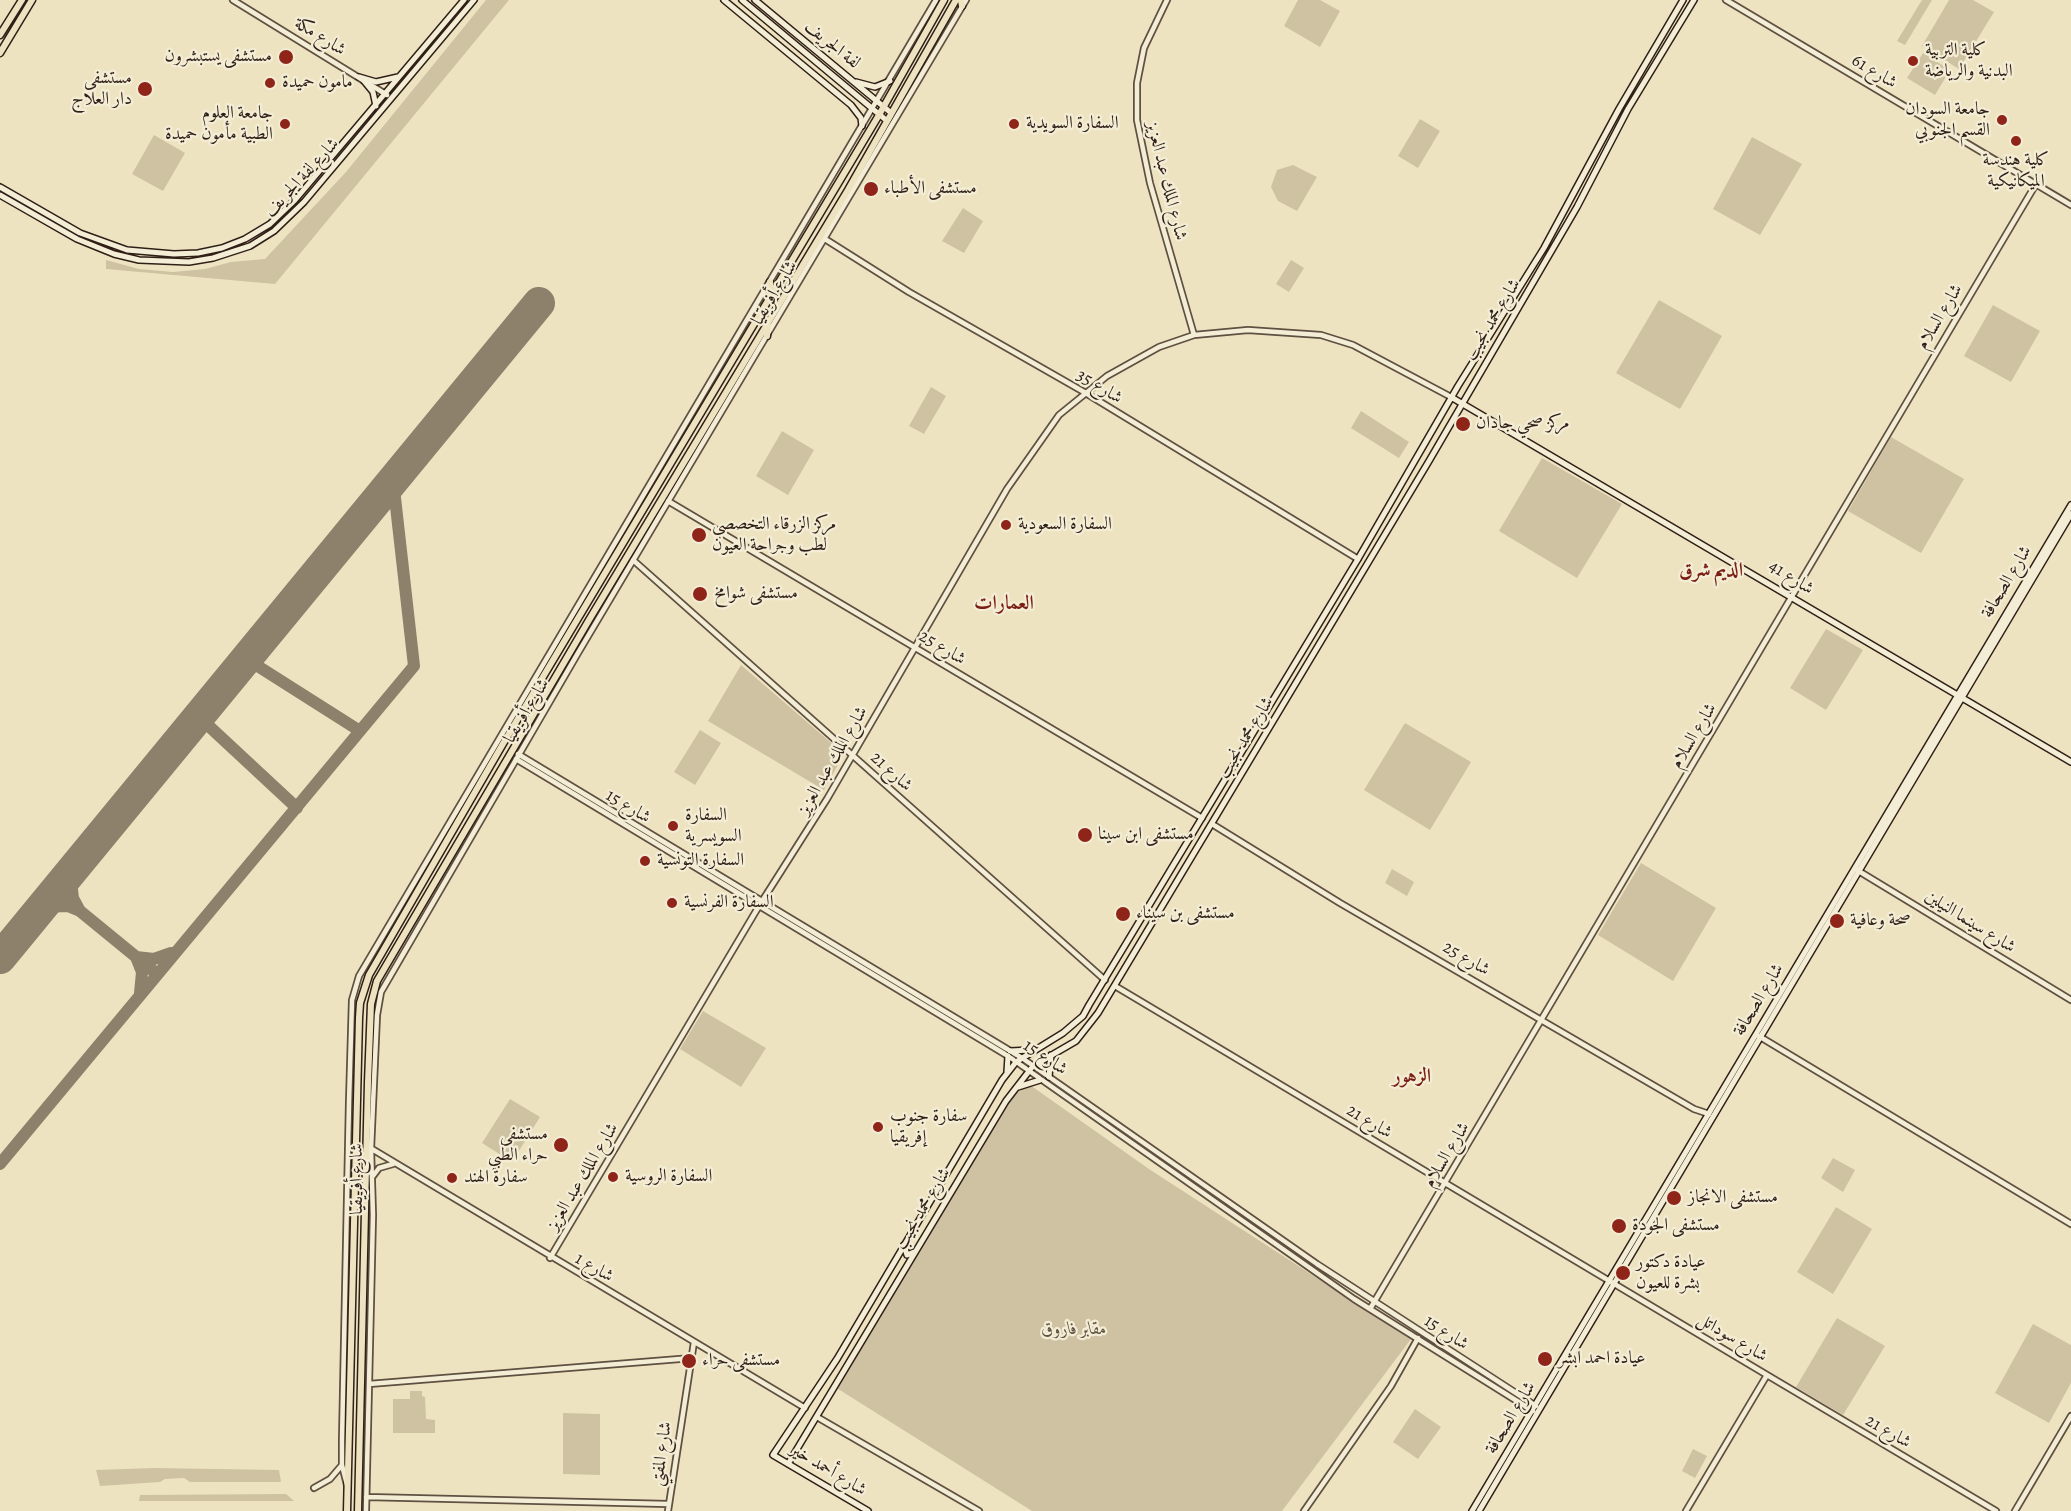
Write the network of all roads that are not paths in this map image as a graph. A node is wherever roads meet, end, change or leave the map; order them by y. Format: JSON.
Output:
{"nodes":[{"id":1,"x":22,"y":0,"type":"edge"},
{"id":2,"x":32,"y":0,"type":"edge"},
{"id":3,"x":233,"y":0,"type":"edge"},
{"id":4,"x":464,"y":0,"type":"edge"},
{"id":5,"x":474,"y":0,"type":"edge"},
{"id":6,"x":724,"y":0,"type":"edge"},
{"id":7,"x":742,"y":0,"type":"edge"},
{"id":8,"x":755,"y":0,"type":"edge"},
{"id":9,"x":936,"y":0,"type":"edge"},
{"id":10,"x":944,"y":0,"type":"edge"},
{"id":11,"x":966,"y":0,"type":"edge"},
{"id":12,"x":1167,"y":0,"type":"edge"},
{"id":13,"x":1683,"y":0,"type":"edge"},
{"id":14,"x":1694,"y":0,"type":"edge"},
{"id":15,"x":1726,"y":0,"type":"edge"},
{"id":16,"x":960,"y":2,"type":"edge"},
{"id":17,"x":0,"y":36,"type":"edge"},
{"id":18,"x":0,"y":53,"type":"edge"},
{"id":19,"x":402,"y":74,"type":"junction"},
{"id":20,"x":362,"y":79,"type":"junction"},
{"id":21,"x":852,"y":80,"type":"junction"},
{"id":22,"x":891,"y":81,"type":"junction"},
{"id":23,"x":385,"y":94,"type":"junction"},
{"id":24,"x":392,"y":99,"type":"junction"},
{"id":25,"x":880,"y":105,"type":"junction"},
{"id":26,"x":376,"y":106,"type":"junction"},
{"id":27,"x":873,"y":110,"type":"junction"},
{"id":28,"x":890,"y":112,"type":"junction"},
{"id":29,"x":879,"y":115,"type":"junction"},
{"id":30,"x":886,"y":120,"type":"junction"},
{"id":31,"x":862,"y":126,"type":"junction"},
{"id":32,"x":2036,"y":184,"type":"junction"},
{"id":33,"x":0,"y":187,"type":"edge"},
{"id":34,"x":0,"y":195,"type":"edge"},
{"id":35,"x":2071,"y":204,"type":"edge"},
{"id":36,"x":59,"y":226,"type":"junction"},
{"id":37,"x":825,"y":239,"type":"junction"},
{"id":38,"x":770,"y":282,"type":"junction"},
{"id":39,"x":772,"y":296,"type":"junction"},
{"id":40,"x":768,"y":320,"type":"junction"},
{"id":41,"x":1194,"y":335,"type":"junction"},
{"id":42,"x":767,"y":336,"type":"junction"},
{"id":43,"x":1084,"y":392,"type":"junction"},
{"id":44,"x":1451,"y":397,"type":"junction"},
{"id":45,"x":1463,"y":403,"type":"junction"},
{"id":46,"x":668,"y":501,"type":"junction"},
{"id":47,"x":2071,"y":505,"type":"edge"},
{"id":48,"x":2071,"y":514,"type":"edge"},
{"id":49,"x":1358,"y":559,"type":"junction"},
{"id":50,"x":633,"y":560,"type":"junction"},
{"id":51,"x":1792,"y":596,"type":"junction"},
{"id":52,"x":592,"y":622,"type":"junction"},
{"id":53,"x":913,"y":646,"type":"junction"},
{"id":54,"x":1960,"y":696,"type":"junction"},
{"id":55,"x":504,"y":742,"type":"junction"},
{"id":56,"x":514,"y":747,"type":"junction"},
{"id":57,"x":852,"y":755,"type":"junction"},
{"id":58,"x":517,"y":756,"type":"junction"},
{"id":59,"x":495,"y":758,"type":"junction"},
{"id":60,"x":2071,"y":762,"type":"edge"},
{"id":61,"x":504,"y":763,"type":"junction"},
{"id":62,"x":1202,"y":818,"type":"junction"},
{"id":63,"x":1212,"y":824,"type":"junction"},
{"id":64,"x":1857,"y":869,"type":"junction"},
{"id":65,"x":760,"y":904,"type":"junction"},
{"id":66,"x":1105,"y":980,"type":"junction"},
{"id":67,"x":1115,"y":986,"type":"junction"},
{"id":68,"x":352,"y":1000,"type":"junction"},
{"id":69,"x":2071,"y":1000,"type":"edge"},
{"id":70,"x":927,"y":1001,"type":"junction"},
{"id":71,"x":360,"y":1003,"type":"junction"},
{"id":72,"x":924,"y":1007,"type":"junction"},
{"id":73,"x":1541,"y":1019,"type":"junction"},
{"id":74,"x":1758,"y":1036,"type":"junction"},
{"id":75,"x":1041,"y":1047,"type":"junction"},
{"id":76,"x":1053,"y":1052,"type":"junction"},
{"id":77,"x":1009,"y":1053,"type":"junction"},
{"id":78,"x":1022,"y":1058,"type":"junction"},
{"id":79,"x":1016,"y":1062,"type":"junction"},
{"id":80,"x":1033,"y":1066,"type":"junction"},
{"id":81,"x":1028,"y":1071,"type":"junction"},
{"id":82,"x":1005,"y":1076,"type":"junction"},
{"id":83,"x":1049,"y":1077,"type":"junction"},
{"id":84,"x":1040,"y":1080,"type":"junction"},
{"id":85,"x":1014,"y":1089,"type":"junction"},
{"id":86,"x":1709,"y":1114,"type":"junction"},
{"id":87,"x":371,"y":1149,"type":"junction"},
{"id":88,"x":394,"y":1164,"type":"junction"},
{"id":89,"x":373,"y":1176,"type":"junction"},
{"id":90,"x":1445,"y":1183,"type":"junction"},
{"id":91,"x":2071,"y":1224,"type":"edge"},
{"id":92,"x":904,"y":1245,"type":"junction"},
{"id":93,"x":916,"y":1250,"type":"junction"},
{"id":94,"x":550,"y":1258,"type":"junction"},
{"id":95,"x":890,"y":1268,"type":"junction"},
{"id":96,"x":901,"y":1275,"type":"junction"},
{"id":97,"x":1613,"y":1281,"type":"junction"},
{"id":98,"x":1374,"y":1302,"type":"junction"},
{"id":99,"x":1370,"y":1310,"type":"junction"},
{"id":100,"x":1405,"y":1331,"type":"junction"},
{"id":101,"x":1421,"y":1333,"type":"junction"},
{"id":102,"x":1417,"y":1340,"type":"junction"},
{"id":103,"x":694,"y":1342,"type":"junction"},
{"id":104,"x":1413,"y":1349,"type":"junction"},
{"id":105,"x":692,"y":1358,"type":"junction"},
{"id":106,"x":1767,"y":1375,"type":"junction"},
{"id":107,"x":369,"y":1384,"type":"junction"},
{"id":108,"x":805,"y":1408,"type":"junction"},
{"id":109,"x":1537,"y":1410,"type":"junction"},
{"id":110,"x":2071,"y":1416,"type":"edge"},
{"id":111,"x":817,"y":1417,"type":"junction"},
{"id":112,"x":773,"y":1455,"type":"joint"},
{"id":113,"x":788,"y":1464,"type":"junction"},
{"id":114,"x":342,"y":1465,"type":"junction"},
{"id":115,"x":314,"y":1488,"type":"dead end"},
{"id":116,"x":348,"y":1488,"type":"junction"},
{"id":117,"x":358,"y":1488,"type":"junction"},
{"id":118,"x":366,"y":1497,"type":"junction"},
{"id":119,"x":669,"y":1504,"type":"junction"},
{"id":120,"x":347,"y":1511,"type":"edge"},
{"id":121,"x":358,"y":1511,"type":"edge"},
{"id":122,"x":366,"y":1511,"type":"edge"},
{"id":123,"x":668,"y":1511,"type":"edge"},
{"id":124,"x":868,"y":1511,"type":"edge"},
{"id":125,"x":979,"y":1511,"type":"edge"},
{"id":126,"x":1304,"y":1511,"type":"edge"},
{"id":127,"x":1472,"y":1511,"type":"edge"},
{"id":128,"x":1479,"y":1511,"type":"edge"},
{"id":129,"x":1686,"y":1511,"type":"edge"},
{"id":130,"x":1996,"y":1511,"type":"edge"},
{"id":131,"x":2015,"y":1511,"type":"edge"}],
"edges":[{"from":1,"to":17,"type":"main road"},
{"from":2,"to":18,"type":"main road"},
{"from":3,"to":20,"type":"street","name":"شارع مكة"},
{"from":4,"to":19,"type":"main road","name":"شارع لفة الجريف"},
{"from":5,"to":24,"type":"main road","name":"شارع لفة الجريف"},
{"from":6,"to":31,"type":"main road"},
{"from":7,"to":27,"type":"main road"},
{"from":8,"to":21,"type":"main road","name":"لفة الجريف"},
{"from":9,"to":22,"type":"street","name":"شارع أفريقيا"},
{"from":10,"to":25,"type":"main road","name":"شارع أفريقيا"},
{"from":11,"to":16,"type":"street","name":"شارع أفريقيا"},
{"from":12,"to":41,"type":"street","name":"شارع الملك عبد العزيز"},
{"from":13,"to":44,"type":"main road","name":"شارع محمد نجيب"},
{"from":14,"to":45,"type":"main road","name":"شارع محمد نجيب"},
{"from":15,"to":32,"type":"street","name":"شارع 61"},
{"from":16,"to":28,"type":"main road","name":"شارع أفريقيا"},
{"from":16,"to":37,"type":"street","name":"شارع أفريقيا"},
{"from":19,"to":20,"type":"main road"},
{"from":19,"to":23,"type":"main road","name":"شارع لفة الجريف"},
{"from":20,"to":23,"type":"street","name":"شارع مكة"},
{"from":20,"to":26,"type":"main road"},
{"from":21,"to":22,"type":"main road"},
{"from":21,"to":25,"type":"main road","name":"لفة الجريف"},
{"from":22,"to":25,"type":"street","name":"شارع أفريقيا"},
{"from":23,"to":24,"type":"street","name":"شارع مكة"},
{"from":23,"to":26,"type":"main road","name":"شارع لفة الجريف"},
{"from":24,"to":36,"type":"main road","name":"شارع لفة الجريف"},
{"from":25,"to":27,"type":"street","name":"شارع أفريقيا"},
{"from":25,"to":28,"type":"main road","name":"لفة الجريف"},
{"from":25,"to":29,"type":"main road","name":"شارع أفريقيا"},
{"from":26,"to":36,"type":"main road","name":"شارع لفة الجريف"},
{"from":27,"to":29,"type":"main road"},
{"from":27,"to":31,"type":"street","name":"شارع أفريقيا"},
{"from":28,"to":30,"type":"main road","name":"شارع أفريقيا"},
{"from":29,"to":30,"type":"main road"},
{"from":29,"to":39,"type":"main road","name":"شارع أفريقيا"},
{"from":30,"to":40,"type":"main road","name":"شارع أفريقيا"},
{"from":31,"to":38,"type":"street","name":"شارع أفريقيا"},
{"from":32,"to":35,"type":"street","name":"شارع 61"},
{"from":32,"to":51,"type":"street","name":"شارع السلام"},
{"from":33,"to":36,"type":"main road","name":"شارع لفة الجريف"},
{"from":34,"to":36,"type":"main road","name":"شارع لفة الجريف"},
{"from":37,"to":42,"type":"street","name":"شارع أفريقيا"},
{"from":37,"to":43,"type":"street","name":"شارع 35"},
{"from":38,"to":39,"type":"main road"},
{"from":38,"to":68,"type":"street","name":"شارع أفريقيا"},
{"from":39,"to":55,"type":"main road","name":"شارع أفريقيا"},
{"from":40,"to":42,"type":"main road"},
{"from":40,"to":52,"type":"main road","name":"شارع أفريقيا"},
{"from":41,"to":43,"type":"street","name":"شارع الملك عبد العزيز"},
{"from":41,"to":44,"type":"street","name":"شارع الملك عبد العزيز"},
{"from":42,"to":46,"type":"street","name":"شارع أفريقيا"},
{"from":43,"to":49,"type":"street","name":"شارع 35"},
{"from":43,"to":53,"type":"street","name":"شارع الملك عبد العزيز"},
{"from":44,"to":45,"type":"main road","name":"شارع 41"},
{"from":44,"to":49,"type":"main road","name":"شارع محمد نجيب"},
{"from":45,"to":51,"type":"main road","name":"شارع 41"},
{"from":45,"to":63,"type":"main road","name":"شارع محمد نجيب"},
{"from":46,"to":50,"type":"street","name":"شارع أفريقيا"},
{"from":46,"to":53,"type":"street","name":"شارع 25"},
{"from":47,"to":54,"type":"main road","name":"شارع الصحافة"},
{"from":48,"to":54,"type":"main road","name":"شارع الصحافة"},
{"from":49,"to":62,"type":"main road","name":"شارع محمد نجيب"},
{"from":50,"to":52,"type":"street","name":"شارع أفريقيا"},
{"from":50,"to":57,"type":"street","name":"شارع 21"},
{"from":51,"to":54,"type":"main road","name":"شارع 41"},
{"from":51,"to":73,"type":"street","name":"شارع السلام"},
{"from":52,"to":56,"type":"main road","name":"شارع أفريقيا"},
{"from":52,"to":58,"type":"street","name":"شارع أفريقيا"},
{"from":53,"to":57,"type":"street","name":"شارع الملك عبد العزيز"},
{"from":53,"to":62,"type":"street","name":"شارع 25"},
{"from":54,"to":60,"type":"main road","name":"شارع 41"},
{"from":54,"to":64,"type":"main road","name":"شارع الصحافة"},
{"from":55,"to":56,"type":"main road"},
{"from":55,"to":59,"type":"main road","name":"شارع أفريقيا"},
{"from":56,"to":61,"type":"main road","name":"شارع أفريقيا"},
{"from":57,"to":65,"type":"street","name":"شارع الملك عبد العزيز"},
{"from":57,"to":66,"type":"street","name":"شارع 21"},
{"from":58,"to":65,"type":"street","name":"شارع 15"},
{"from":58,"to":87,"type":"street","name":"شارع أفريقيا"},
{"from":59,"to":61,"type":"main road"},
{"from":59,"to":71,"type":"main road","name":"شارع أفريقيا"},
{"from":61,"to":117,"type":"main road","name":"شارع أفريقيا"},
{"from":62,"to":66,"type":"main road","name":"شارع محمد نجيب"},
{"from":63,"to":67,"type":"main road","name":"شارع محمد نجيب"},
{"from":63,"to":73,"type":"street","name":"شارع 25"},
{"from":64,"to":69,"type":"street","name":"شارع سينما النيلين"},
{"from":64,"to":74,"type":"main road","name":"شارع الصحافة"},
{"from":65,"to":70,"type":"street","name":"شارع 15"},
{"from":65,"to":72,"type":"street","name":"شارع 15"},
{"from":65,"to":94,"type":"street","name":"شارع الملك عبد العزيز"},
{"from":66,"to":75,"type":"main road","name":"شارع محمد نجيب"},
{"from":67,"to":76,"type":"main road","name":"شارع محمد نجيب"},
{"from":67,"to":90,"type":"street","name":"شارع 21"},
{"from":68,"to":71,"type":"main road"},
{"from":68,"to":114,"type":"street","name":"شارع أفريقيا"},
{"from":70,"to":72,"type":"street"},
{"from":70,"to":77,"type":"street","name":"شارع 15"},
{"from":71,"to":116,"type":"main road","name":"شارع أفريقيا"},
{"from":72,"to":77,"type":"street","name":"شارع 15"},
{"from":73,"to":86,"type":"street","name":"شارع 25"},
{"from":73,"to":90,"type":"street","name":"شارع السلام"},
{"from":74,"to":86,"type":"main road","name":"شارع الصحافة"},
{"from":74,"to":91,"type":"street"},
{"from":74,"to":97,"type":"main road","name":"شارع الصحافة"},
{"from":75,"to":77,"type":"main road"},
{"from":75,"to":78,"type":"main road","name":"شارع محمد نجيب"},
{"from":76,"to":80,"type":"main road","name":"شارع محمد نجيب"},
{"from":76,"to":83,"type":"main road"},
{"from":77,"to":78,"type":"street","name":"شارع 15"},
{"from":77,"to":79,"type":"street","name":"شارع 15"},
{"from":77,"to":82,"type":"main road"},
{"from":78,"to":79,"type":"main road","name":"شارع محمد نجيب"},
{"from":78,"to":80,"type":"street","name":"شارع 15"},
{"from":79,"to":81,"type":"street","name":"شارع 15"},
{"from":79,"to":82,"type":"main road","name":"شارع محمد نجيب"},
{"from":80,"to":81,"type":"main road","name":"شارع محمد نجيب"},
{"from":80,"to":83,"type":"street","name":"شارع 15"},
{"from":81,"to":84,"type":"street","name":"شارع 15"},
{"from":81,"to":85,"type":"main road","name":"شارع محمد نجيب"},
{"from":82,"to":92,"type":"main road","name":"شارع محمد نجيب"},
{"from":83,"to":98,"type":"street","name":"شارع 15"},
{"from":84,"to":85,"type":"main road"},
{"from":84,"to":99,"type":"street","name":"شارع 15"},
{"from":85,"to":93,"type":"main road","name":"شارع محمد نجيب"},
{"from":86,"to":97,"type":"main road","name":"شارع الصحافة"},
{"from":87,"to":88,"type":"street","name":"شارع 1"},
{"from":87,"to":89,"type":"street","name":"شارع أفريقيا"},
{"from":88,"to":89,"type":"street"},
{"from":88,"to":94,"type":"street","name":"شارع 1"},
{"from":89,"to":107,"type":"street","name":"شارع أفريقيا"},
{"from":90,"to":97,"type":"street","name":"شارع 21"},
{"from":90,"to":98,"type":"street","name":"شارع السلام"},
{"from":92,"to":93,"type":"main road"},
{"from":92,"to":95,"type":"main road","name":"شارع محمد نجيب"},
{"from":93,"to":96,"type":"main road","name":"شارع محمد نجيب"},
{"from":94,"to":103,"type":"street","name":"شارع 1"},
{"from":95,"to":96,"type":"main road"},
{"from":95,"to":108,"type":"main road","name":"شارع محمد نجيب"},
{"from":96,"to":111,"type":"main road","name":"شارع محمد نجيب"},
{"from":97,"to":106,"type":"street","name":"شارع سوداتل"},
{"from":97,"to":109,"type":"main road","name":"شارع الصحافة"},
{"from":98,"to":99,"type":"street","name":"شارع السلام"},
{"from":98,"to":101,"type":"street","name":"شارع 15"},
{"from":99,"to":100,"type":"street","name":"شارع 15"},
{"from":100,"to":102,"type":"street","name":"شارع 15"},
{"from":100,"to":104,"type":"street"},
{"from":101,"to":102,"type":"street"},
{"from":101,"to":109,"type":"street","name":"شارع 15"},
{"from":102,"to":104,"type":"street"},
{"from":102,"to":109,"type":"street","name":"شارع 15"},
{"from":103,"to":105,"type":"street","name":"شارع المفتي"},
{"from":103,"to":108,"type":"street","name":"شارع 1"},
{"from":104,"to":126,"type":"street"},
{"from":105,"to":107,"type":"street"},
{"from":105,"to":119,"type":"street","name":"شارع المفتي"},
{"from":106,"to":129,"type":"street","name":"شارع سوداتل"},
{"from":106,"to":130,"type":"street","name":"شارع 21"},
{"from":107,"to":118,"type":"street","name":"شارع أفريقيا"},
{"from":108,"to":112,"type":"main road","name":"شارع محمد نجيب"},
{"from":109,"to":127,"type":"main road","name":"شارع الصحافة"},
{"from":109,"to":128,"type":"main road","name":"شارع الصحافة"},
{"from":110,"to":131,"type":"street"},
{"from":111,"to":113,"type":"main road","name":"شارع محمد نجيب"},
{"from":111,"to":125,"type":"street"},
{"from":112,"to":113,"type":"main road","name":"شارع أحمد خير"},
{"from":113,"to":124,"type":"main road","name":"شارع أحمد خير"},
{"from":114,"to":115,"type":"street"},
{"from":114,"to":116,"type":"street","name":"شارع أفريقيا"},
{"from":116,"to":117,"type":"main road"},
{"from":116,"to":120,"type":"main road","name":"شارع أفريقيا"},
{"from":117,"to":121,"type":"main road","name":"شارع أفريقيا"},
{"from":118,"to":119,"type":"street"},
{"from":118,"to":122,"type":"street","name":"شارع أفريقيا"},
{"from":119,"to":123,"type":"street","name":"شارع المفتي"}]}
